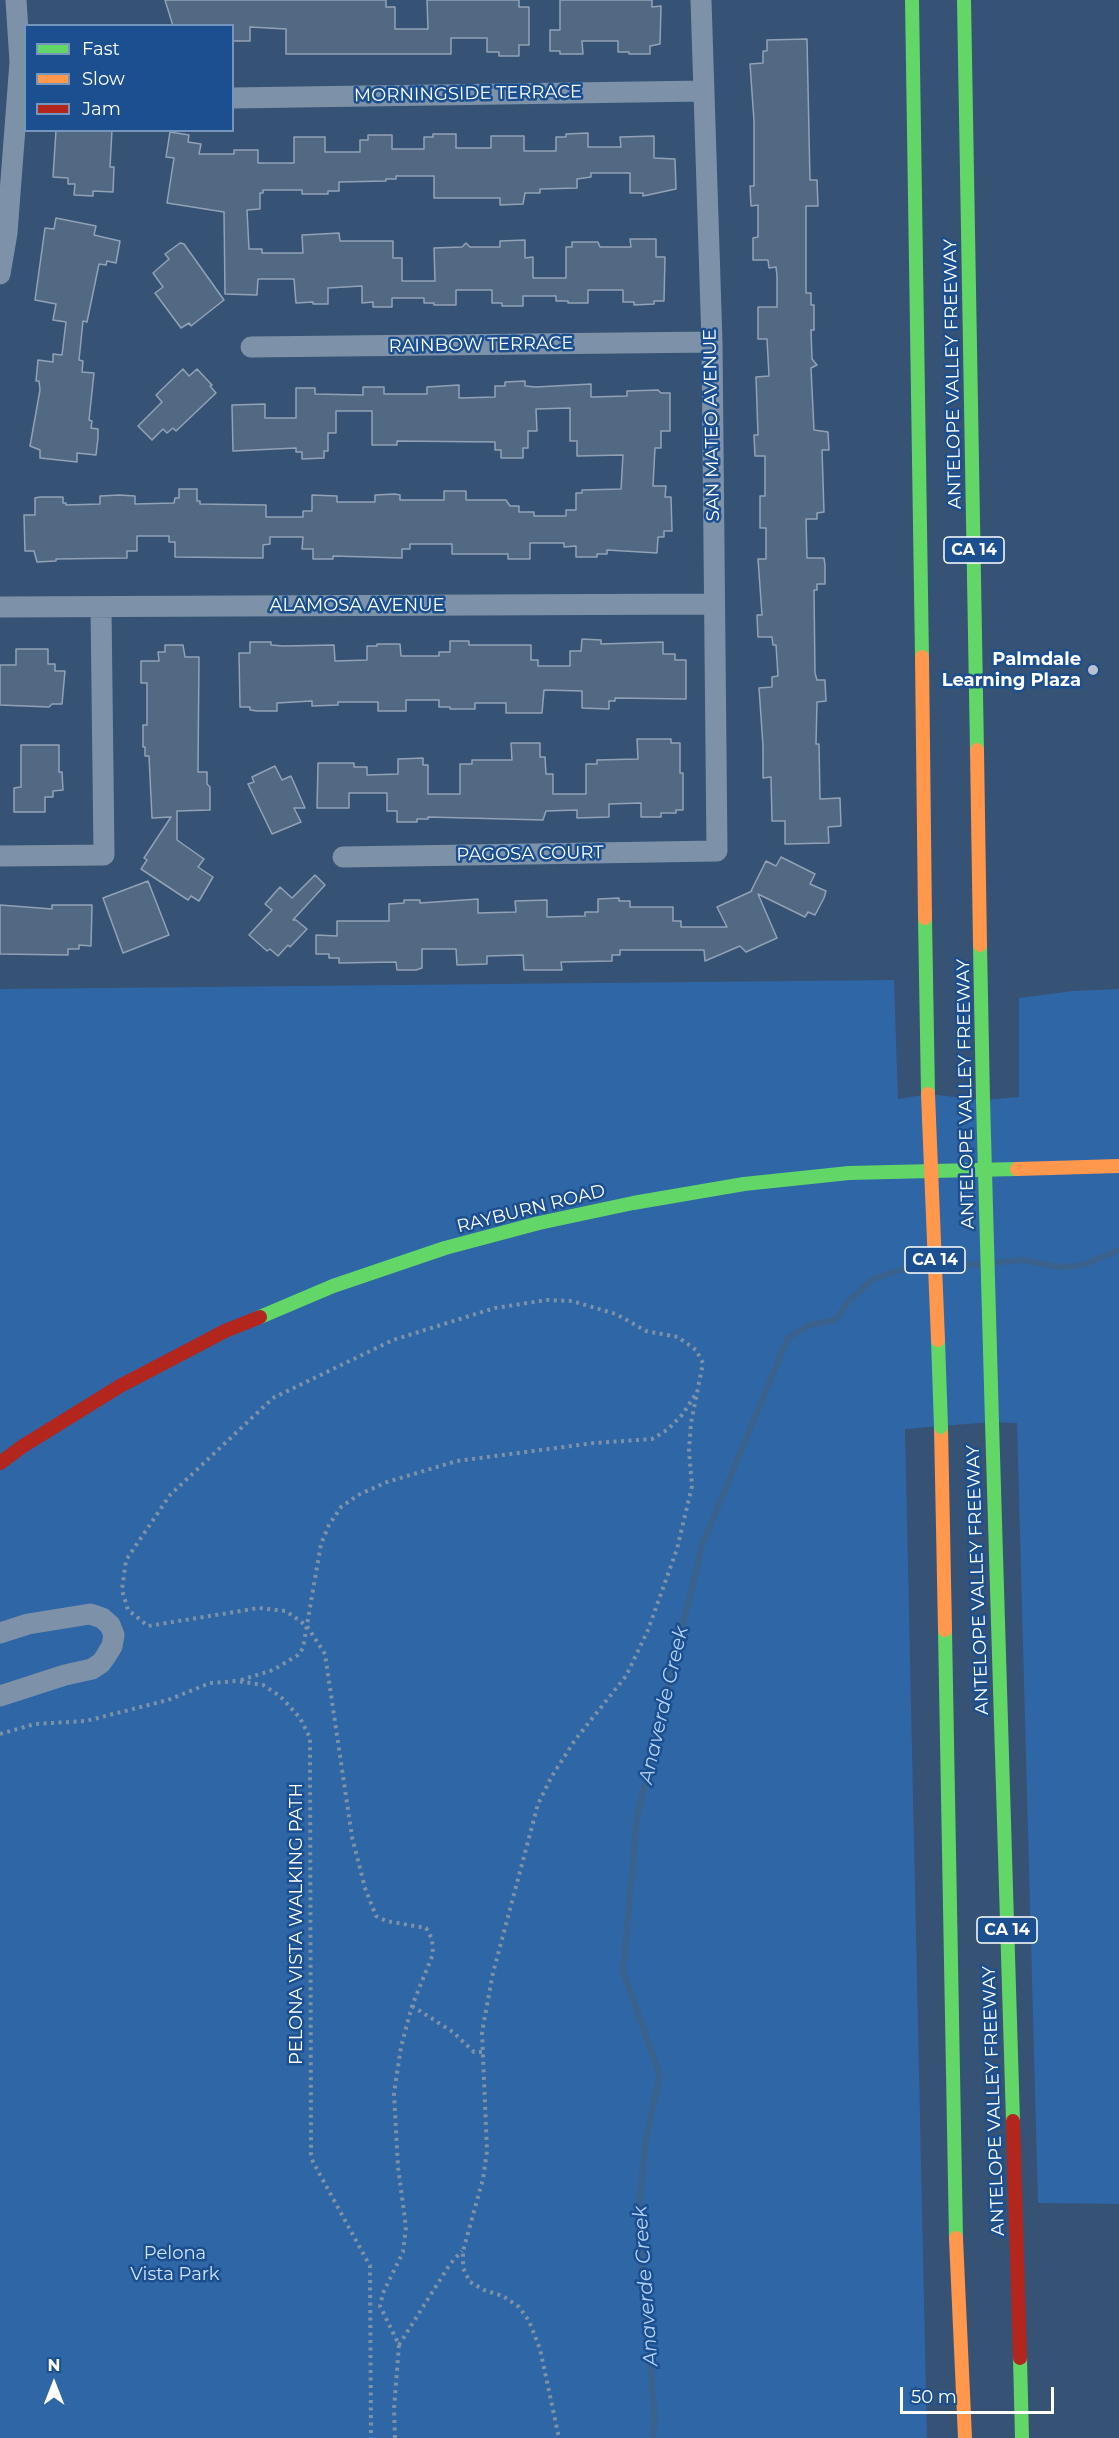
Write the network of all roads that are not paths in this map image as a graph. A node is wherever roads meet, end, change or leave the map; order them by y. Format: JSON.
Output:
{"nodes":[{"id":1,"x":16,"y":0,"type":"edge"},
{"id":2,"x":701,"y":0,"type":"edge"},
{"id":3,"x":912,"y":0,"type":"edge"},
{"id":4,"x":964,"y":0,"type":"edge"},
{"id":5,"x":704,"y":91,"type":"junction"},
{"id":6,"x":234,"y":98,"type":"edge"},
{"id":7,"x":0,"y":273,"type":"edge"},
{"id":8,"x":712,"y":342,"type":"junction"},
{"id":9,"x":251,"y":347,"type":"dead end"},
{"id":10,"x":714,"y":604,"type":"junction"},
{"id":11,"x":0,"y":607,"type":"edge"},
{"id":12,"x":101,"y":607,"type":"junction"},
{"id":13,"x":717,"y":851,"type":"joint"},
{"id":14,"x":0,"y":856,"type":"edge"},
{"id":15,"x":343,"y":857,"type":"dead end"},
{"id":16,"x":1119,"y":1166,"type":"edge"},
{"id":17,"x":0,"y":1463,"type":"edge"},
{"id":18,"x":0,"y":1633,"type":"edge"},
{"id":19,"x":0,"y":1696,"type":"edge"},
{"id":20,"x":965,"y":2438,"type":"edge"},
{"id":21,"x":1022,"y":2438,"type":"edge"}],
"edges":[{"from":1,"to":7,"type":"street"},
{"from":2,"to":5,"type":"street","name":"SAN MATEO AVENUE"},
{"from":3,"to":20,"type":"main road","name":"ANTELOPE VALLEY FREEWAY","number":"CA 14","bridge":true},
{"from":4,"to":21,"type":"main road","name":"ANTELOPE VALLEY FREEWAY","number":"CA 14","bridge":true},
{"from":5,"to":6,"type":"street","name":"MORNINGSIDE TERRACE"},
{"from":5,"to":8,"type":"street","name":"SAN MATEO AVENUE"},
{"from":8,"to":9,"type":"street","name":"RAINBOW TERRACE"},
{"from":8,"to":10,"type":"street","name":"SAN MATEO AVENUE"},
{"from":10,"to":12,"type":"street","name":"ALAMOSA AVENUE"},
{"from":10,"to":13,"type":"street","name":"SAN MATEO AVENUE"},
{"from":11,"to":12,"type":"street","name":"ALAMOSA AVENUE"},
{"from":12,"to":14,"type":"street"},
{"from":13,"to":15,"type":"street","name":"PAGOSA COURT"},
{"from":16,"to":17,"type":"main road","name":"RAYBURN ROAD"},
{"from":18,"to":19,"type":"street"}]}
